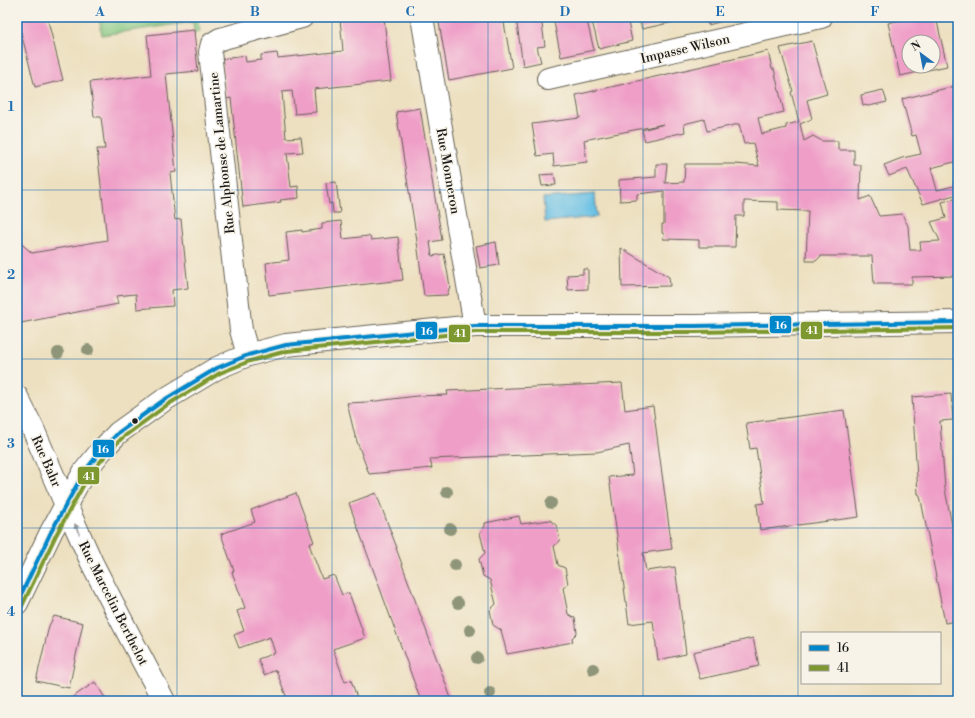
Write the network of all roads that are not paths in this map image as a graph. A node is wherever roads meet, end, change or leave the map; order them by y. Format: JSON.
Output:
{"nodes":[{"id":1,"x":302,"y":17,"type":"edge"},
{"id":2,"x":422,"y":17,"type":"edge"},
{"id":3,"x":821,"y":17,"type":"edge"},
{"id":4,"x":548,"y":79,"type":"dead end"},
{"id":5,"x":958,"y":322,"type":"edge"},
{"id":6,"x":475,"y":326,"type":"junction"},
{"id":7,"x":248,"y":355,"type":"junction"},
{"id":8,"x":17,"y":397,"type":"edge"},
{"id":9,"x":66,"y":505,"type":"junction"},
{"id":10,"x":17,"y":603,"type":"edge"},
{"id":11,"x":164,"y":701,"type":"edge"}],
"edges":[{"from":1,"to":7,"type":"street","name":"Rue Alphonse de Lamartine"},
{"from":2,"to":6,"type":"street","name":"Rue Monneron"},
{"from":3,"to":4,"type":"street","name":"Impasse Wilson"},
{"from":5,"to":6,"type":"street"},
{"from":6,"to":7,"type":"street"},
{"from":7,"to":9,"type":"street"},
{"from":8,"to":9,"type":"street","name":"Rue Bahr"},
{"from":9,"to":10,"type":"street"},
{"from":11,"to":9,"type":"street","name":"Rue Marcelin Berthelot","one_way":true}]}
